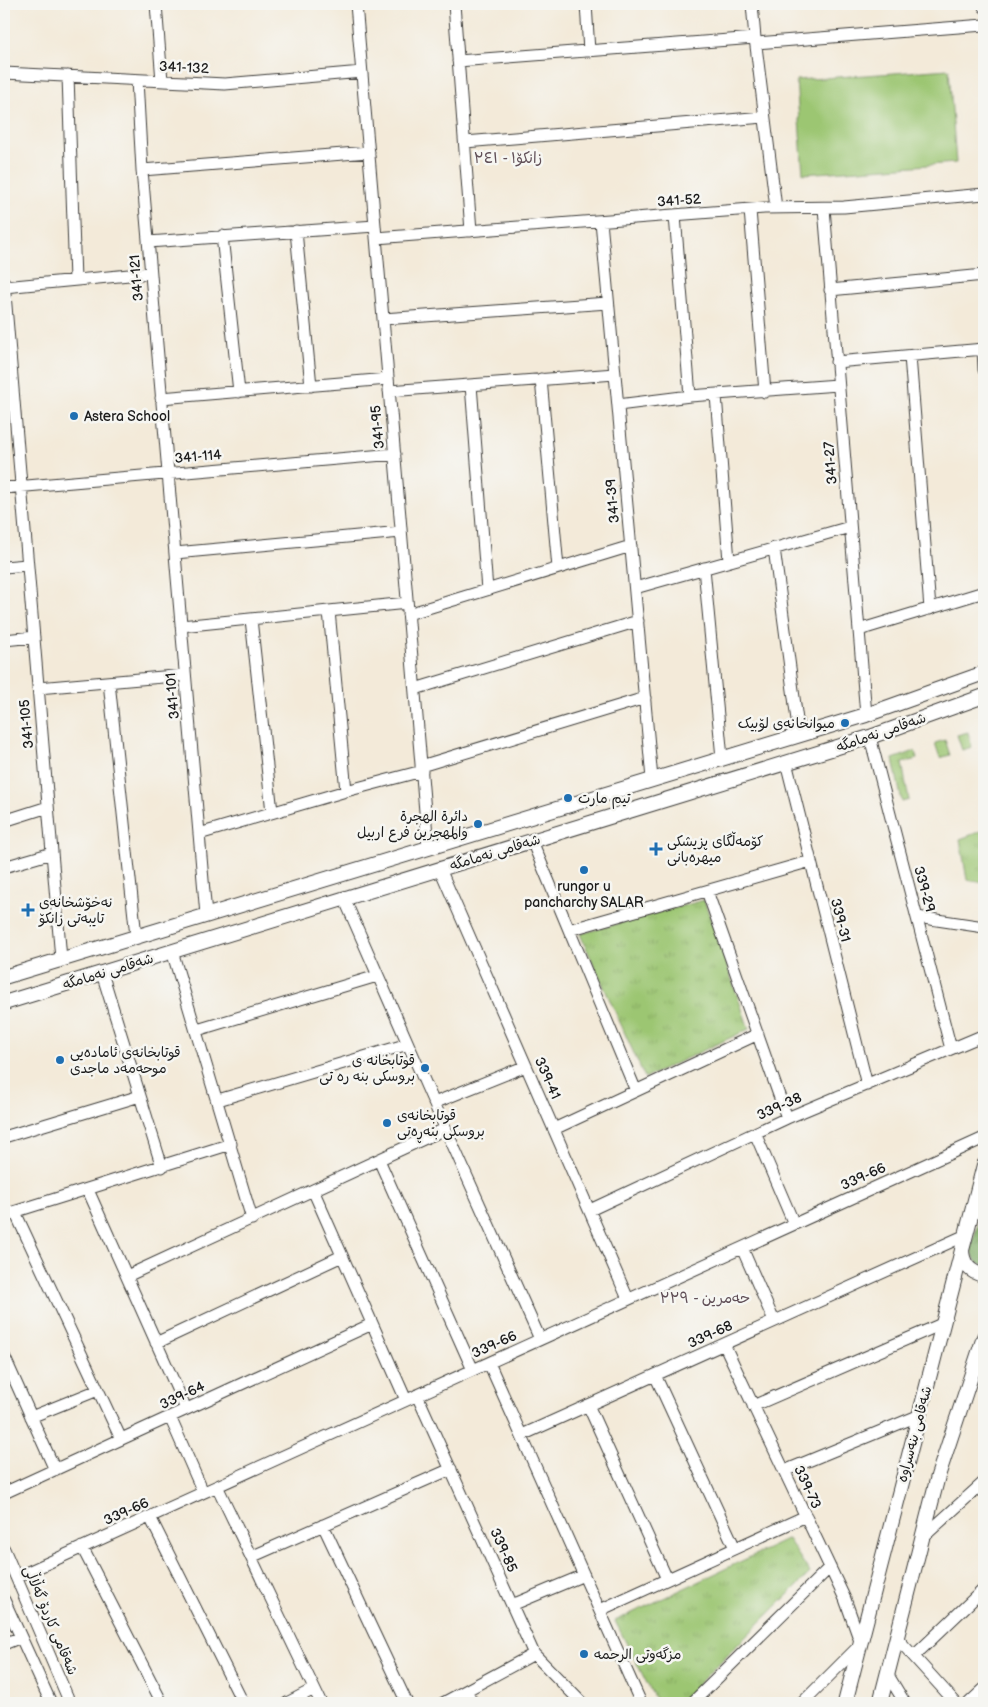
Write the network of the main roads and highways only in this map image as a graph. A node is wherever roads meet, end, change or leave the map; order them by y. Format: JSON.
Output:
{"nodes":[{"id":1,"x":984,"y":673,"type":"edge"},
{"id":2,"x":984,"y":696,"type":"edge"},
{"id":3,"x":490,"y":828,"type":"junction"},
{"id":4,"x":496,"y":851,"type":"junction"},
{"id":5,"x":272,"y":895,"type":"junction"},
{"id":6,"x":279,"y":918,"type":"junction"},
{"id":7,"x":4,"y":977,"type":"edge"},
{"id":8,"x":4,"y":1003,"type":"edge"},
{"id":9,"x":984,"y":1165,"type":"edge"},
{"id":10,"x":964,"y":1242,"type":"junction"},
{"id":11,"x":984,"y":1275,"type":"edge"},
{"id":12,"x":984,"y":1337,"type":"edge"},
{"id":13,"x":845,"y":1703,"type":"edge"},
{"id":14,"x":880,"y":1703,"type":"edge"}],
"edges":[{"from":1,"to":3,"type":"main road","name":"شەقامی نەمامگە"},
{"from":2,"to":4,"type":"main road","name":"شەقامی نەمامگە"},
{"from":3,"to":4,"type":"main road"},
{"from":3,"to":5,"type":"main road","name":"شەقامی نەمامگە"},
{"from":4,"to":6,"type":"main road","name":"شەقامی نەمامگە"},
{"from":5,"to":6,"type":"main road"},
{"from":5,"to":7,"type":"main road","name":"شەقامی نەمامگە"},
{"from":6,"to":8,"type":"main road","name":"شەقامی نەمامگە"},
{"from":9,"to":10,"type":"main road","name":"شەقامی بنەسراوە"},
{"from":10,"to":11,"type":"main road"},
{"from":10,"to":13,"type":"main road","name":"شەقامی بنەسراوە"},
{"from":12,"to":14,"type":"main road"}]}
